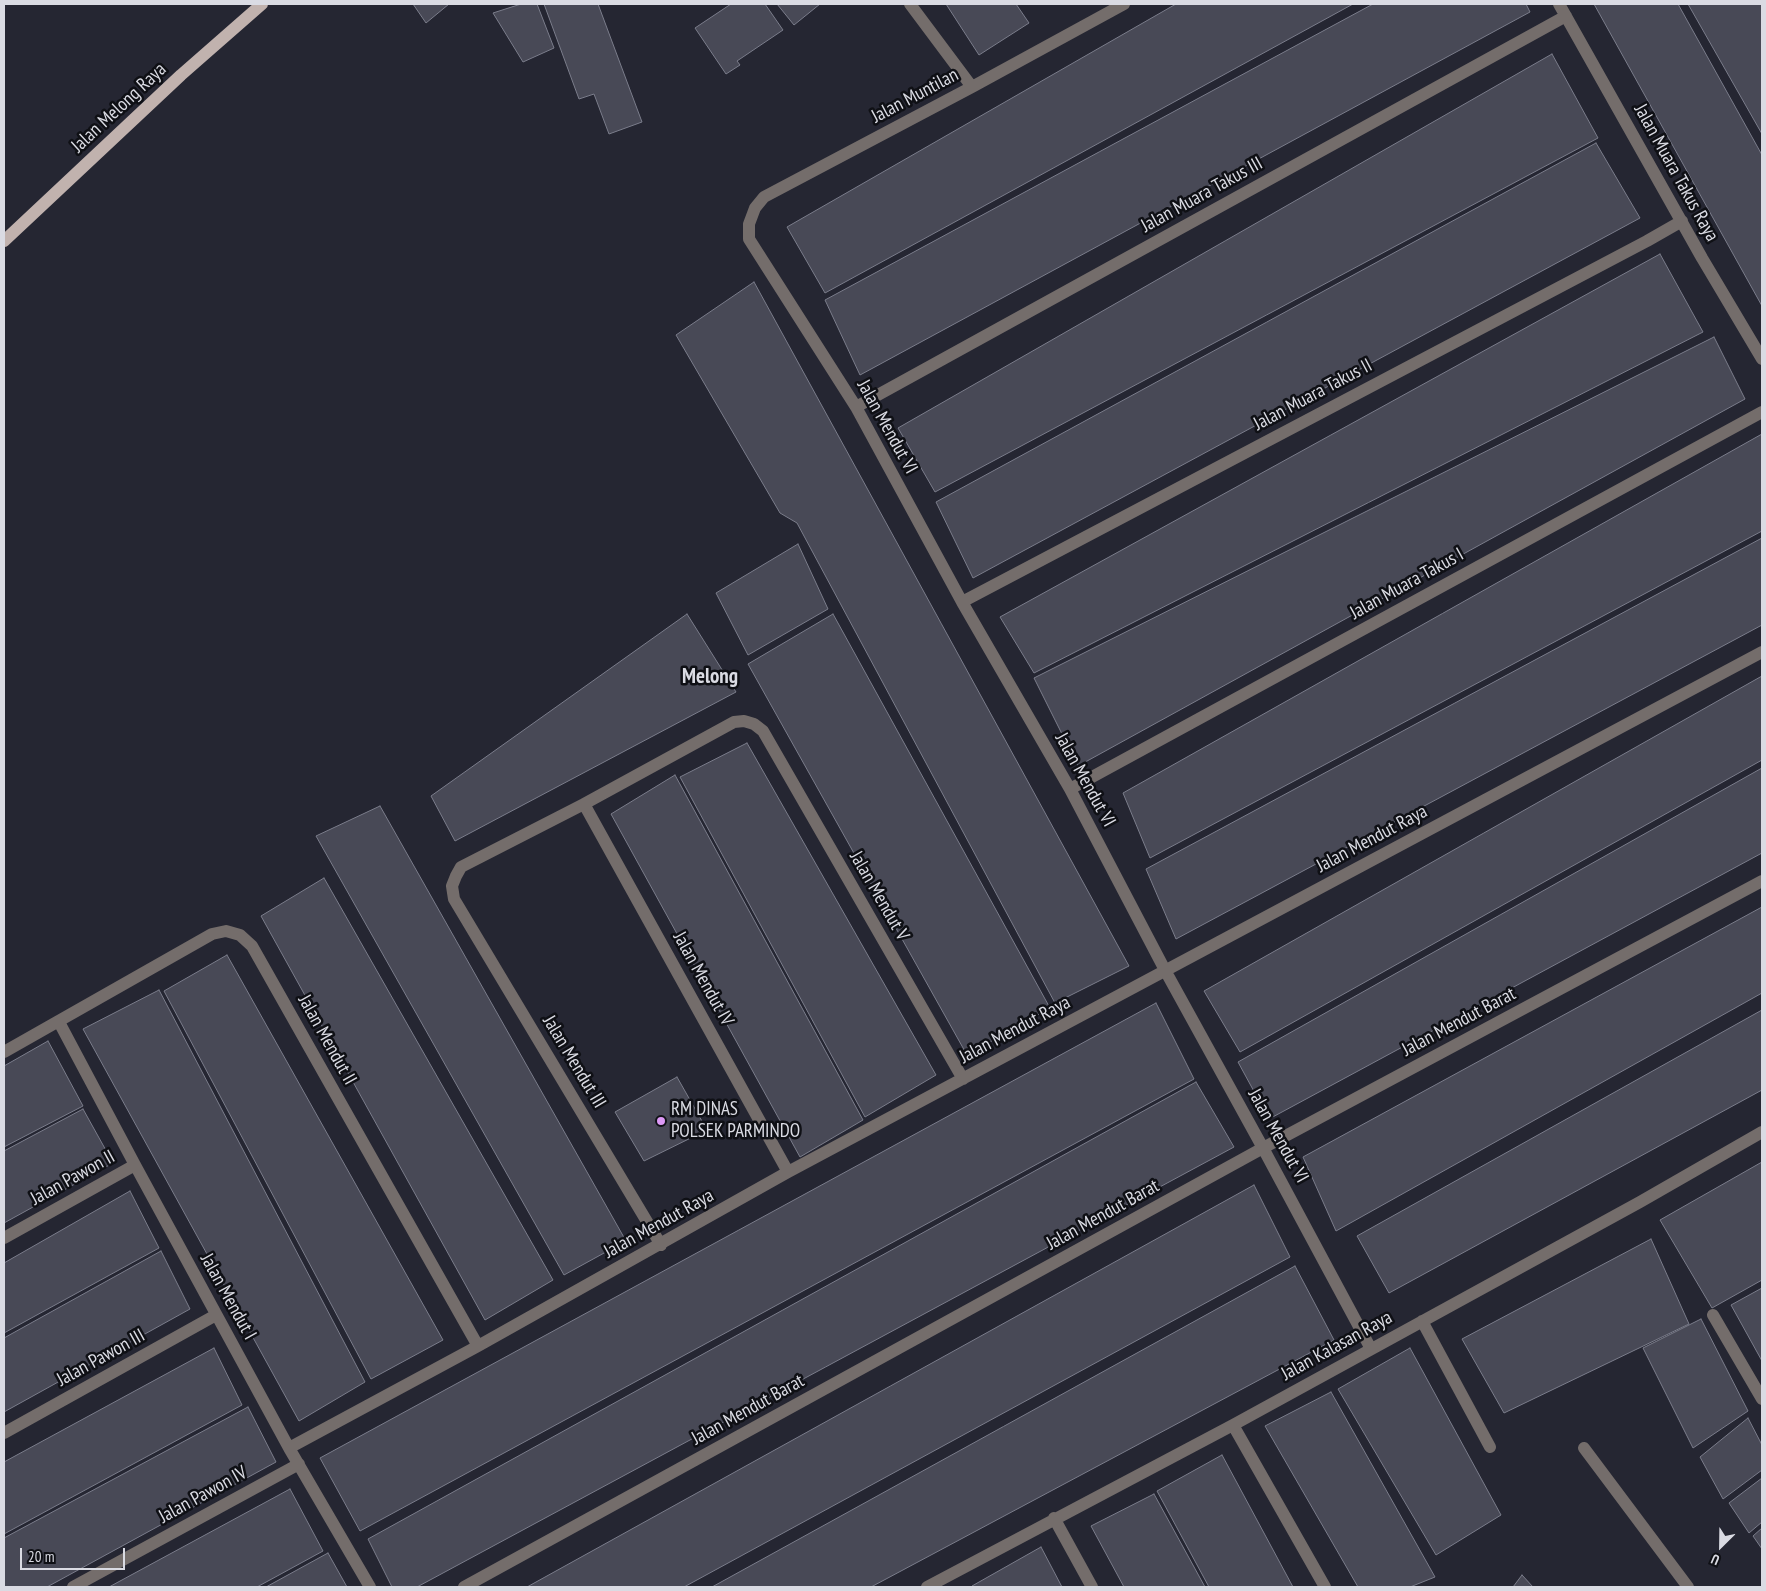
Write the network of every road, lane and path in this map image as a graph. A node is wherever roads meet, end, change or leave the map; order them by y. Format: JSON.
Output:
{"nodes":[{"id":1,"x":262,"y":4,"type":"edge"},
{"id":2,"x":910,"y":4,"type":"edge"},
{"id":3,"x":1124,"y":4,"type":"edge"},
{"id":4,"x":1559,"y":4,"type":"edge"},
{"id":5,"x":1566,"y":16,"type":"junction"},
{"id":6,"x":972,"y":87,"type":"junction"},
{"id":7,"x":1682,"y":221,"type":"junction"},
{"id":8,"x":749,"y":239,"type":"joint"},
{"id":9,"x":4,"y":241,"type":"edge"},
{"id":10,"x":1762,"y":359,"type":"edge"},
{"id":11,"x":856,"y":407,"type":"junction"},
{"id":12,"x":1762,"y":412,"type":"edge"},
{"id":13,"x":962,"y":602,"type":"junction"},
{"id":14,"x":1762,"y":652,"type":"edge"},
{"id":15,"x":1070,"y":789,"type":"junction"},
{"id":16,"x":584,"y":804,"type":"junction"},
{"id":17,"x":1762,"y":881,"type":"edge"},
{"id":18,"x":1166,"y":972,"type":"junction"},
{"id":19,"x":59,"y":1022,"type":"junction"},
{"id":20,"x":4,"y":1052,"type":"edge"},
{"id":21,"x":963,"y":1079,"type":"junction"},
{"id":22,"x":1762,"y":1132,"type":"edge"},
{"id":23,"x":1263,"y":1148,"type":"junction"},
{"id":24,"x":135,"y":1166,"type":"junction"},
{"id":25,"x":788,"y":1172,"type":"junction"},
{"id":26,"x":4,"y":1238,"type":"edge"},
{"id":27,"x":661,"y":1244,"type":"junction"},
{"id":28,"x":216,"y":1314,"type":"junction"},
{"id":29,"x":1713,"y":1315,"type":"dead end"},
{"id":30,"x":1422,"y":1321,"type":"junction"},
{"id":31,"x":478,"y":1346,"type":"junction"},
{"id":32,"x":1370,"y":1349,"type":"junction"},
{"id":33,"x":1762,"y":1399,"type":"edge"},
{"id":34,"x":1233,"y":1425,"type":"junction"},
{"id":35,"x":4,"y":1433,"type":"edge"},
{"id":36,"x":1490,"y":1447,"type":"dead end"},
{"id":37,"x":289,"y":1448,"type":"junction"},
{"id":38,"x":1584,"y":1448,"type":"dead end"},
{"id":39,"x":299,"y":1464,"type":"junction"},
{"id":40,"x":1054,"y":1518,"type":"junction"},
{"id":41,"x":73,"y":1587,"type":"edge"},
{"id":42,"x":370,"y":1587,"type":"edge"},
{"id":43,"x":464,"y":1587,"type":"edge"},
{"id":44,"x":927,"y":1587,"type":"edge"},
{"id":45,"x":1092,"y":1587,"type":"edge"},
{"id":46,"x":1325,"y":1587,"type":"edge"},
{"id":47,"x":1688,"y":1587,"type":"edge"}],
"edges":[{"from":1,"to":9,"type":"main road","name":"Jalan Melong Raya"},
{"from":2,"to":6,"type":"street"},
{"from":3,"to":6,"type":"street","name":"Jalan Muntilan"},
{"from":4,"to":5,"type":"street","name":"Jalan Muara Takus Raya"},
{"from":5,"to":7,"type":"street","name":"Jalan Muara Takus Raya"},
{"from":5,"to":11,"type":"street","name":"Jalan Muara Takus III"},
{"from":6,"to":8,"type":"street","name":"Jalan Muntilan"},
{"from":7,"to":10,"type":"street","name":"Jalan Muara Takus Raya"},
{"from":7,"to":13,"type":"street","name":"Jalan Muara Takus II"},
{"from":8,"to":11,"type":"street","name":"Jalan Mendut VI"},
{"from":11,"to":13,"type":"street","name":"Jalan Mendut VI"},
{"from":12,"to":15,"type":"street","name":"Jalan Muara Takus I"},
{"from":13,"to":15,"type":"street","name":"Jalan Mendut VI"},
{"from":14,"to":18,"type":"street","name":"Jalan Mendut Raya"},
{"from":15,"to":18,"type":"street","name":"Jalan Mendut VI"},
{"from":16,"to":21,"type":"street","name":"Jalan Mendut V"},
{"from":16,"to":25,"type":"street","name":"Jalan Mendut IV"},
{"from":16,"to":27,"type":"street","name":"Jalan Mendut III"},
{"from":17,"to":23,"type":"street","name":"Jalan Mendut Barat"},
{"from":18,"to":21,"type":"street","name":"Jalan Mendut Raya"},
{"from":18,"to":23,"type":"street","name":"Jalan Mendut VI"},
{"from":19,"to":20,"type":"street","name":"Jalan Mendut II"},
{"from":19,"to":24,"type":"street","name":"Jalan Mendut I"},
{"from":19,"to":31,"type":"street","name":"Jalan Mendut II"},
{"from":21,"to":25,"type":"street","name":"Jalan Mendut Raya"},
{"from":22,"to":30,"type":"street","name":"Jalan Kalasan Raya"},
{"from":23,"to":32,"type":"street","name":"Jalan Mendut VI"},
{"from":23,"to":43,"type":"street","name":"Jalan Mendut Barat"},
{"from":24,"to":26,"type":"street","name":"Jalan Pawon II"},
{"from":24,"to":28,"type":"street","name":"Jalan Mendut I"},
{"from":25,"to":27,"type":"street","name":"Jalan Mendut Raya"},
{"from":27,"to":31,"type":"street","name":"Jalan Mendut Raya"},
{"from":28,"to":35,"type":"street","name":"Jalan Pawon III"},
{"from":28,"to":37,"type":"street","name":"Jalan Mendut I"},
{"from":29,"to":33,"type":"street"},
{"from":30,"to":32,"type":"street","name":"Jalan Kalasan Raya"},
{"from":30,"to":36,"type":"street"},
{"from":31,"to":37,"type":"street","name":"Jalan Mendut Raya"},
{"from":32,"to":34,"type":"street","name":"Jalan Kalasan Raya"},
{"from":34,"to":40,"type":"street","name":"Jalan Kalasan Raya"},
{"from":34,"to":46,"type":"street"},
{"from":37,"to":39,"type":"street","name":"Jalan Mendut I"},
{"from":38,"to":47,"type":"street"},
{"from":39,"to":41,"type":"street","name":"Jalan Pawon IV"},
{"from":39,"to":42,"type":"street","name":"Jalan Mendut I"},
{"from":40,"to":44,"type":"street","name":"Jalan Kalasan Raya"},
{"from":40,"to":45,"type":"street"}]}
